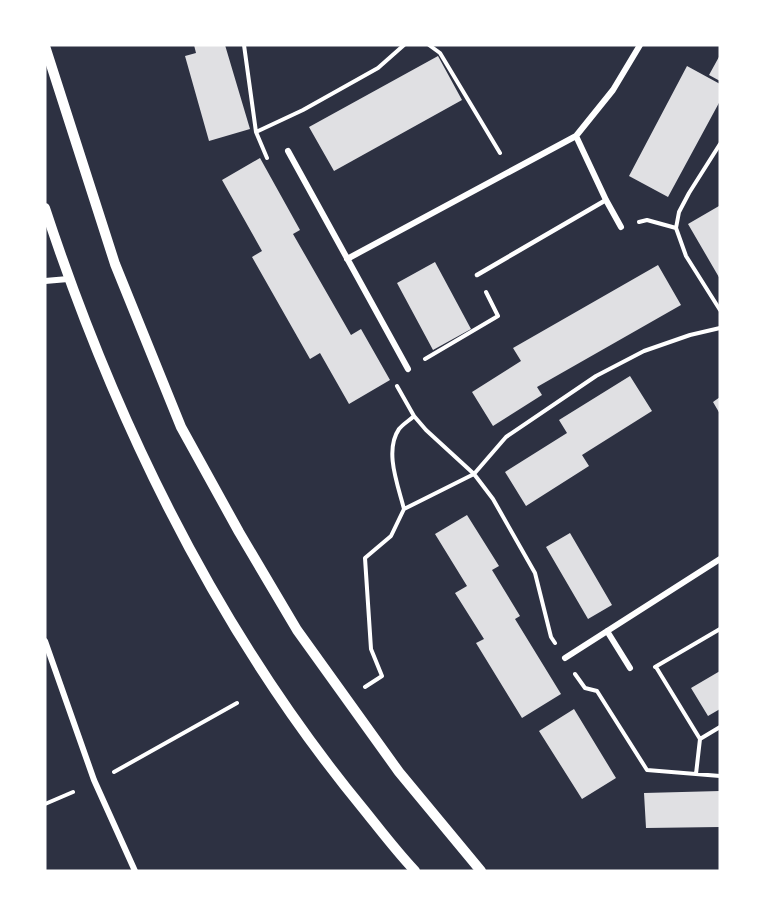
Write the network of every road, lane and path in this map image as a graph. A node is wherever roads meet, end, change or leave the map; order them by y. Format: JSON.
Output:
{"nodes":[{"id":1,"x":404,"y":45,"type":"edge"},
{"id":2,"x":429,"y":45,"type":"edge"},
{"id":3,"x":640,"y":45,"type":"edge"},
{"id":4,"x":45,"y":46,"type":"edge"},
{"id":5,"x":256,"y":132,"type":"dead end"},
{"id":6,"x":576,"y":135,"type":"junction"},
{"id":7,"x":720,"y":144,"type":"edge"},
{"id":8,"x":288,"y":151,"type":"dead end"},
{"id":9,"x":500,"y":153,"type":"dead end"},
{"id":10,"x":606,"y":200,"type":"junction"},
{"id":11,"x":45,"y":208,"type":"edge"},
{"id":12,"x":621,"y":227,"type":"joint"},
{"id":13,"x":676,"y":228,"type":"junction"},
{"id":14,"x":347,"y":259,"type":"junction"},
{"id":15,"x":477,"y":275,"type":"joint"},
{"id":16,"x":68,"y":279,"type":"junction"},
{"id":17,"x":45,"y":281,"type":"edge"},
{"id":18,"x":720,"y":310,"type":"edge"},
{"id":19,"x":720,"y":328,"type":"edge"},
{"id":20,"x":408,"y":369,"type":"joint"},
{"id":21,"x":414,"y":416,"type":"dead end"},
{"id":22,"x":404,"y":509,"type":"junction"},
{"id":23,"x":720,"y":559,"type":"edge"},
{"id":24,"x":720,"y":629,"type":"edge"},
{"id":25,"x":607,"y":631,"type":"junction"},
{"id":26,"x":45,"y":641,"type":"edge"},
{"id":27,"x":565,"y":658,"type":"dead end"},
{"id":28,"x":656,"y":667,"type":"junction"},
{"id":29,"x":630,"y":668,"type":"joint"},
{"id":30,"x":359,"y":679,"type":"dead end"},
{"id":31,"x":237,"y":703,"type":"dead end"},
{"id":32,"x":720,"y":727,"type":"edge"},
{"id":33,"x":700,"y":739,"type":"junction"},
{"id":34,"x":114,"y":772,"type":"dead end"},
{"id":35,"x":696,"y":774,"type":"dead end"},
{"id":36,"x":74,"y":792,"type":"dead end"},
{"id":37,"x":45,"y":804,"type":"edge"},
{"id":38,"x":135,"y":871,"type":"edge"},
{"id":39,"x":415,"y":871,"type":"edge"},
{"id":40,"x":481,"y":871,"type":"edge"}],
"edges":[{"from":1,"to":5,"type":"path"},
{"from":2,"to":9,"type":"path"},
{"from":3,"to":6,"type":"street"},
{"from":4,"to":40,"type":"street"},
{"from":6,"to":10,"type":"street"},
{"from":6,"to":14,"type":"street"},
{"from":7,"to":13,"type":"path"},
{"from":8,"to":14,"type":"street"},
{"from":10,"to":12,"type":"street"},
{"from":10,"to":15,"type":"lane"},
{"from":11,"to":16,"type":"street"},
{"from":12,"to":13,"type":"path"},
{"from":13,"to":18,"type":"path"},
{"from":14,"to":20,"type":"street"},
{"from":15,"to":20,"type":"path"},
{"from":16,"to":17,"type":"street"},
{"from":16,"to":39,"type":"street"},
{"from":19,"to":22,"type":"path"},
{"from":21,"to":22,"type":"path"},
{"from":22,"to":30,"type":"path"},
{"from":23,"to":25,"type":"street"},
{"from":24,"to":28,"type":"path"},
{"from":25,"to":27,"type":"street"},
{"from":25,"to":29,"type":"street"},
{"from":26,"to":38,"type":"street"},
{"from":28,"to":29,"type":"path"},
{"from":28,"to":33,"type":"path"},
{"from":31,"to":34,"type":"path"},
{"from":32,"to":33,"type":"path"},
{"from":33,"to":35,"type":"path"},
{"from":36,"to":37,"type":"path"}]}
